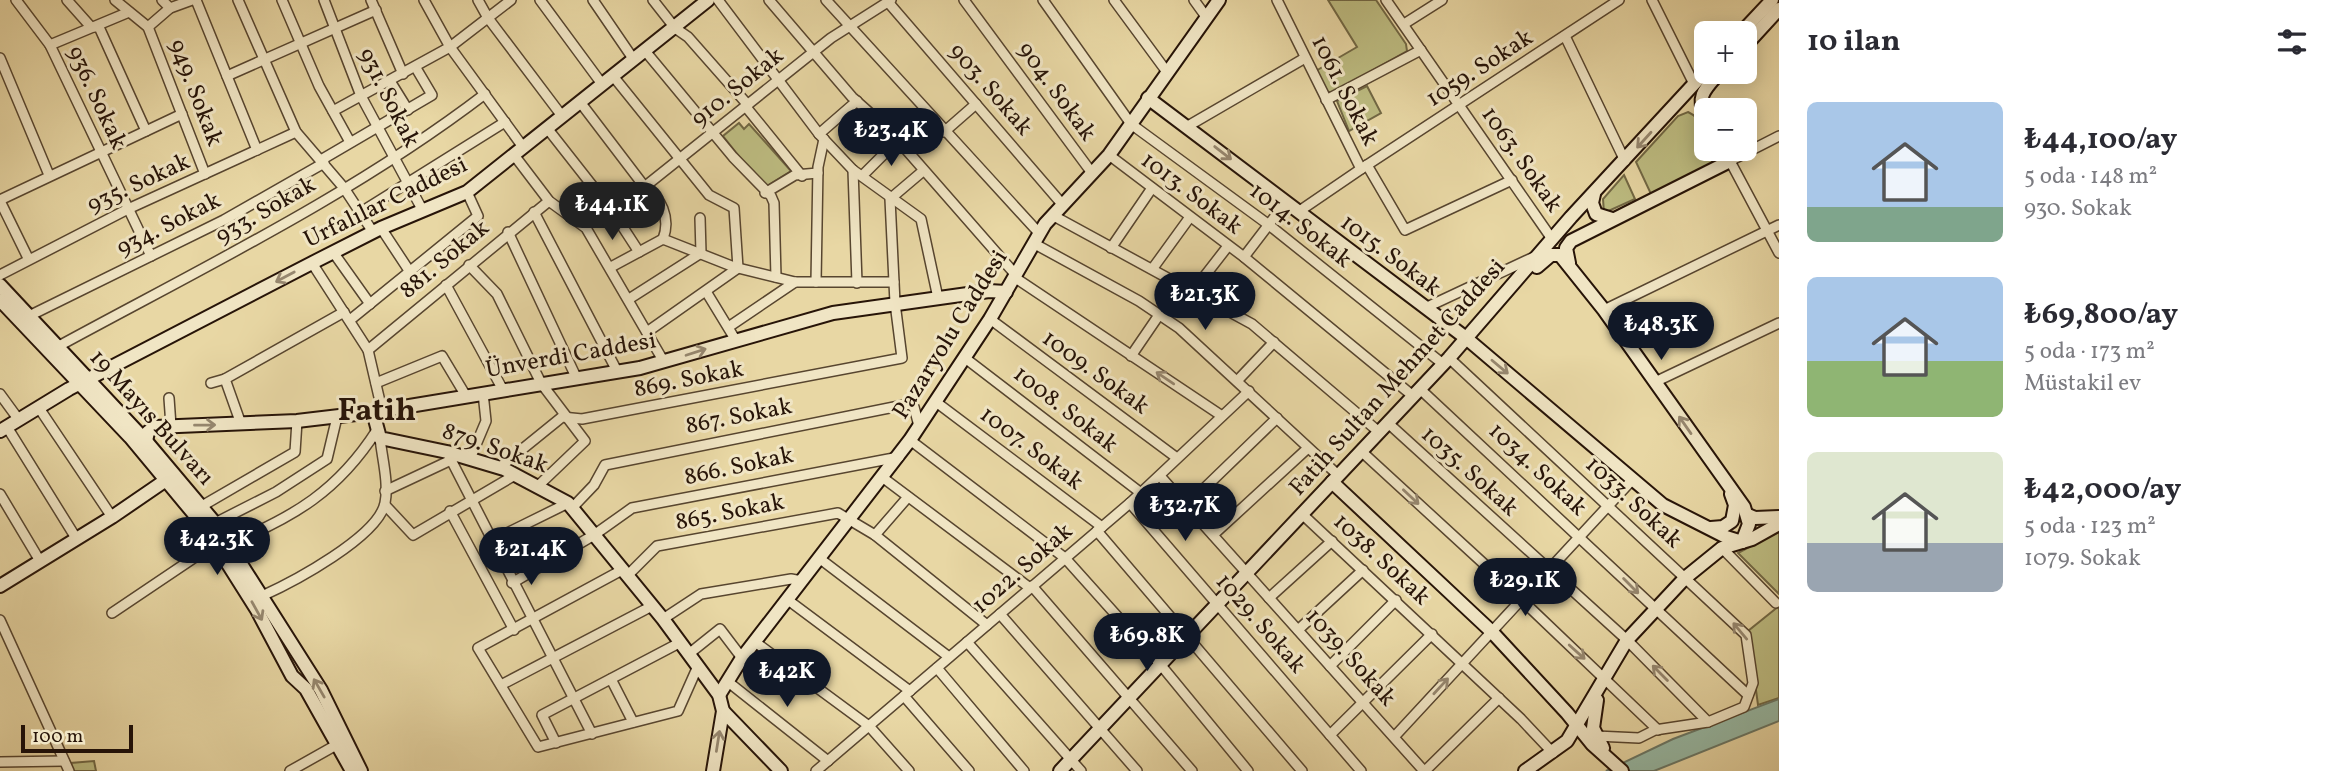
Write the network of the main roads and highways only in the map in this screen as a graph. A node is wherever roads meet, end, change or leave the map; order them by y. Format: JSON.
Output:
{"nodes":[{"id":1,"x":708,"y":0,"type":"edge"},
{"id":2,"x":1219,"y":0,"type":"edge"},
{"id":3,"x":1772,"y":0,"type":"edge"},
{"id":4,"x":1779,"y":9,"type":"edge"},
{"id":5,"x":1752,"y":21,"type":"edge"},
{"id":6,"x":1757,"y":33,"type":"edge"},
{"id":7,"x":1694,"y":84,"type":"edge"},
{"id":8,"x":1149,"y":98,"type":"junction"},
{"id":9,"x":1674,"y":106,"type":"junction"},
{"id":10,"x":1694,"y":107,"type":"edge"},
{"id":11,"x":1730,"y":161,"type":"edge"},
{"id":12,"x":1594,"y":194,"type":"junction"},
{"id":13,"x":1612,"y":219,"type":"junction"},
{"id":14,"x":1569,"y":264,"type":"junction"},
{"id":15,"x":0,"y":285,"type":"edge"},
{"id":16,"x":1006,"y":292,"type":"junction"},
{"id":17,"x":0,"y":300,"type":"edge"},
{"id":18,"x":1489,"y":313,"type":"junction"},
{"id":19,"x":1466,"y":338,"type":"junction"},
{"id":20,"x":85,"y":384,"type":"junction"},
{"id":21,"x":377,"y":411,"type":"junction"},
{"id":22,"x":3,"y":429,"type":"edge"},
{"id":23,"x":146,"y":441,"type":"junction"},
{"id":24,"x":1335,"y":479,"type":"junction"},
{"id":25,"x":166,"y":480,"type":"junction"},
{"id":26,"x":1725,"y":480,"type":"junction"},
{"id":27,"x":1748,"y":515,"type":"junction"},
{"id":28,"x":1779,"y":517,"type":"edge"},
{"id":29,"x":1779,"y":524,"type":"edge"},
{"id":30,"x":1707,"y":527,"type":"junction"},
{"id":31,"x":1742,"y":542,"type":"junction"},
{"id":32,"x":223,"y":543,"type":"junction"},
{"id":33,"x":2,"y":581,"type":"edge"},
{"id":34,"x":1602,"y":683,"type":"junction"},
{"id":35,"x":719,"y":695,"type":"junction"},
{"id":36,"x":723,"y":711,"type":"junction"},
{"id":37,"x":1577,"y":727,"type":"junction"},
{"id":38,"x":1611,"y":760,"type":"junction"},
{"id":39,"x":352,"y":771,"type":"edge"},
{"id":40,"x":362,"y":771,"type":"edge"},
{"id":41,"x":713,"y":771,"type":"edge"},
{"id":42,"x":781,"y":771,"type":"edge"},
{"id":43,"x":1060,"y":771,"type":"edge"},
{"id":44,"x":1525,"y":771,"type":"edge"},
{"id":45,"x":1622,"y":771,"type":"edge"}],
"edges":[{"from":1,"to":20,"type":"main road","name":"Urfalılar Caddesi","one_way":true},
{"from":2,"to":8,"type":"main road","name":"Pazaryolu Caddesi"},
{"from":3,"to":5,"type":"main road"},
{"from":4,"to":6,"type":"main road"},
{"from":7,"to":9,"type":"main road","name":"Fatih Sultan Mehmet Caddesi"},
{"from":8,"to":16,"type":"main road","name":"Pazaryolu Caddesi"},
{"from":8,"to":19,"type":"main road","name":"1015. Sokak","one_way":true},
{"from":9,"to":10,"type":"main road"},
{"from":9,"to":12,"type":"main road","name":"Fatih Sultan Mehmet Caddesi","one_way":true},
{"from":11,"to":13,"type":"main road"},
{"from":12,"to":13,"type":"main road"},
{"from":12,"to":18,"type":"main road","name":"Fatih Sultan Mehmet Caddesi"},
{"from":13,"to":14,"type":"main road"},
{"from":14,"to":18,"type":"main road"},
{"from":26,"to":14,"type":"main road","one_way":true},
{"from":15,"to":20,"type":"main road","name":"19 Mayıs Bulvarı"},
{"from":21,"to":16,"type":"main road","name":"Ünverdi Caddesi","one_way":true},
{"from":16,"to":35,"type":"main road","name":"Pazaryolu Caddesi"},
{"from":17,"to":20,"type":"main road","name":"19 Mayıs Bulvarı"},
{"from":18,"to":19,"type":"main road","name":"Fatih Sultan Mehmet Caddesi"},
{"from":19,"to":24,"type":"main road","name":"Fatih Sultan Mehmet Caddesi"},
{"from":19,"to":30,"type":"main road","name":"1015. Sokak","one_way":true},
{"from":20,"to":22,"type":"main road","name":"Urfalılar Caddesi"},
{"from":20,"to":23,"type":"main road","name":"19 Mayıs Bulvarı"},
{"from":20,"to":25,"type":"main road","name":"19 Mayıs Bulvarı"},
{"from":23,"to":21,"type":"main road","name":"Ünverdi Caddesi","one_way":true},
{"from":21,"to":35,"type":"main road","name":"879. Sokak"},
{"from":23,"to":32,"type":"main road","name":"19 Mayıs Bulvarı"},
{"from":24,"to":37,"type":"main road"},
{"from":24,"to":43,"type":"main road","name":"Fatih Sultan Mehmet Caddesi"},
{"from":25,"to":32,"type":"main road","name":"19 Mayıs Bulvarı"},
{"from":25,"to":33,"type":"main road"},
{"from":26,"to":27,"type":"main road"},
{"from":26,"to":30,"type":"main road"},
{"from":27,"to":28,"type":"main road"},
{"from":27,"to":31,"type":"main road"},
{"from":29,"to":31,"type":"main road"},
{"from":30,"to":31,"type":"main road","name":"1015. Sokak"},
{"from":31,"to":34,"type":"main road"},
{"from":32,"to":39,"type":"main road","name":"19 Mayıs Bulvarı","one_way":true},
{"from":40,"to":32,"type":"main road","name":"19 Mayıs Bulvarı","one_way":true},
{"from":34,"to":37,"type":"main road"},
{"from":34,"to":38,"type":"main road"},
{"from":35,"to":36,"type":"main road","name":"879. Sokak"},
{"from":41,"to":36,"type":"main road","one_way":true},
{"from":36,"to":42,"type":"main road"},
{"from":37,"to":38,"type":"main road"},
{"from":37,"to":44,"type":"main road"},
{"from":38,"to":45,"type":"main road"}]}
